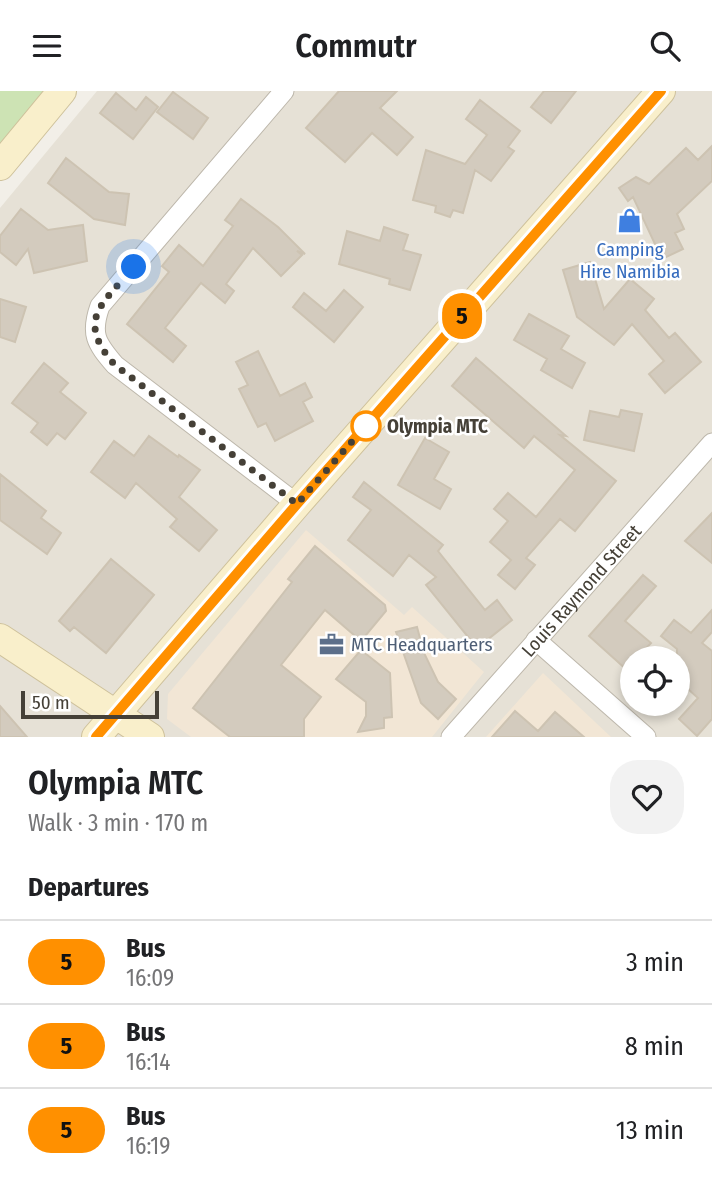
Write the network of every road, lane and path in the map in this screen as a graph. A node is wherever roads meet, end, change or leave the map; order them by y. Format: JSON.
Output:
{"nodes":[{"id":1,"x":62,"y":91,"type":"edge"},
{"id":2,"x":285,"y":91,"type":"edge"},
{"id":3,"x":661,"y":91,"type":"edge"},
{"id":4,"x":0,"y":166,"type":"edge"},
{"id":5,"x":712,"y":443,"type":"edge"},
{"id":6,"x":297,"y":504,"type":"junction"},
{"id":7,"x":0,"y":638,"type":"edge"},
{"id":8,"x":536,"y":640,"type":"junction"},
{"id":9,"x":116,"y":714,"type":"junction"},
{"id":10,"x":96,"y":737,"type":"edge"},
{"id":11,"x":150,"y":737,"type":"edge"},
{"id":12,"x":451,"y":737,"type":"edge"},
{"id":13,"x":646,"y":737,"type":"edge"}],
"edges":[{"from":1,"to":4,"type":"street"},
{"from":2,"to":6,"type":"street"},
{"from":3,"to":6,"type":"street"},
{"from":5,"to":8,"type":"street","name":"Louis Raymond Street"},
{"from":6,"to":9,"type":"street"},
{"from":7,"to":9,"type":"street"},
{"from":8,"to":12,"type":"street","name":"Louis Raymond Street"},
{"from":8,"to":13,"type":"street"},
{"from":9,"to":10,"type":"street"},
{"from":9,"to":11,"type":"street"}]}
